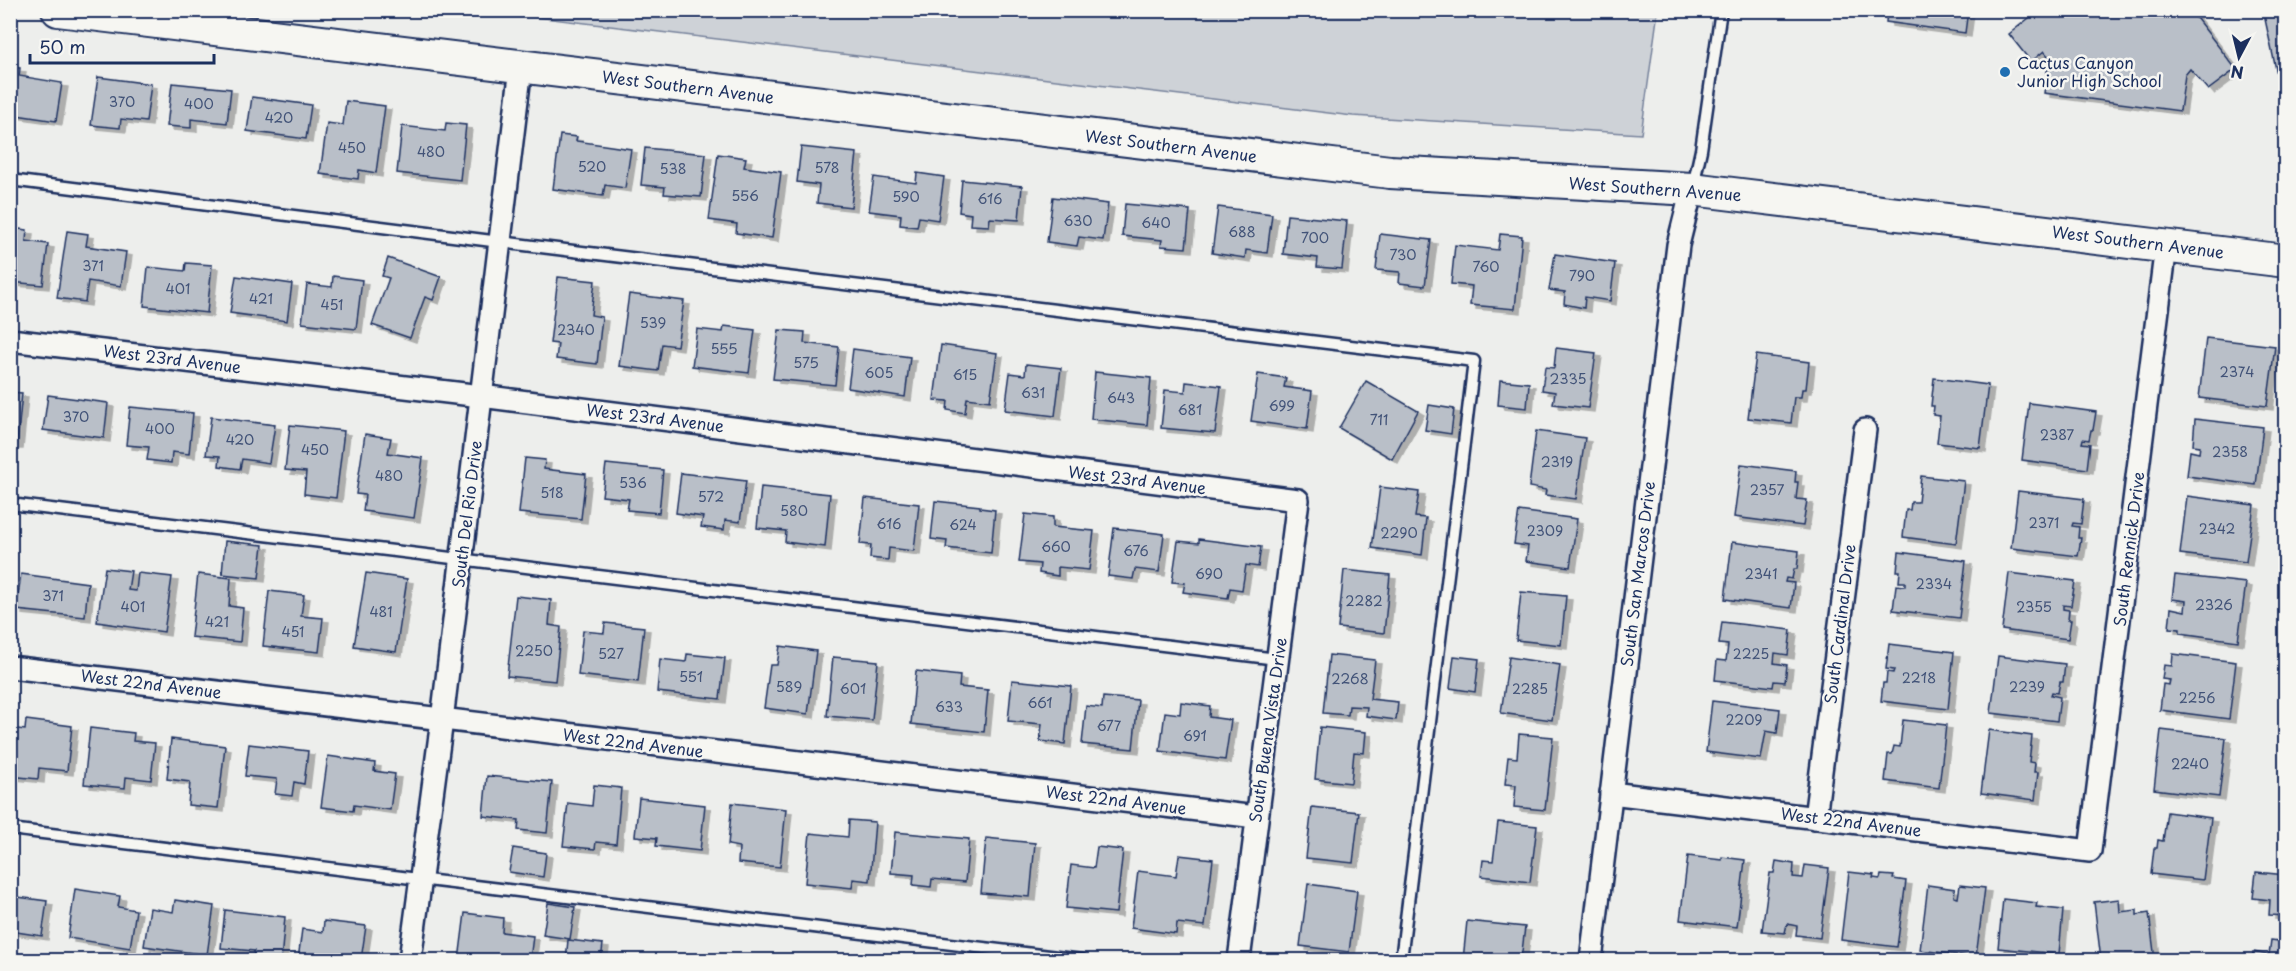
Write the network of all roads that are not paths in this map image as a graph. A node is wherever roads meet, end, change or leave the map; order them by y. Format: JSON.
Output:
{"nodes":[{"id":1,"x":58,"y":10,"type":"edge"},
{"id":2,"x":1720,"y":10,"type":"edge"},
{"id":3,"x":521,"y":67,"type":"junction"},
{"id":4,"x":10,"y":180,"type":"edge"},
{"id":5,"x":1692,"y":189,"type":"junction"},
{"id":6,"x":500,"y":242,"type":"junction"},
{"id":7,"x":2166,"y":246,"type":"junction"},
{"id":8,"x":2286,"y":261,"type":"edge"},
{"id":9,"x":10,"y":340,"type":"edge"},
{"id":10,"x":481,"y":396,"type":"junction"},
{"id":11,"x":1865,"y":430,"type":"dead end"},
{"id":12,"x":1298,"y":500,"type":"joint"},
{"id":13,"x":10,"y":504,"type":"edge"},
{"id":14,"x":462,"y":558,"type":"junction"},
{"id":15,"x":1277,"y":658,"type":"junction"},
{"id":16,"x":10,"y":667,"type":"edge"},
{"id":17,"x":442,"y":720,"type":"junction"},
{"id":18,"x":1611,"y":793,"type":"junction"},
{"id":19,"x":1256,"y":817,"type":"junction"},
{"id":20,"x":1815,"y":818,"type":"junction"},
{"id":21,"x":10,"y":829,"type":"edge"},
{"id":22,"x":2090,"y":851,"type":"joint"},
{"id":23,"x":421,"y":879,"type":"junction"},
{"id":24,"x":410,"y":960,"type":"edge"},
{"id":25,"x":1082,"y":960,"type":"edge"},
{"id":26,"x":1239,"y":960,"type":"edge"},
{"id":27,"x":1401,"y":960,"type":"edge"},
{"id":28,"x":1591,"y":960,"type":"edge"}],
"edges":[{"from":1,"to":3,"type":"main road","name":"West Southern Avenue"},
{"from":2,"to":5,"type":"lane"},
{"from":3,"to":5,"type":"main road","name":"West Southern Avenue"},
{"from":3,"to":6,"type":"street","name":"South Del Rio Drive"},
{"from":4,"to":6,"type":"lane"},
{"from":5,"to":7,"type":"main road","name":"West Southern Avenue"},
{"from":5,"to":18,"type":"street","name":"South San Marcos Drive"},
{"from":6,"to":10,"type":"street","name":"South Del Rio Drive"},
{"from":6,"to":27,"type":"lane"},
{"from":7,"to":8,"type":"main road","name":"West Southern Avenue"},
{"from":7,"to":22,"type":"street","name":"South Rennick Drive"},
{"from":9,"to":10,"type":"street","name":"West 23rd Avenue"},
{"from":10,"to":12,"type":"street","name":"West 23rd Avenue"},
{"from":10,"to":14,"type":"street","name":"South Del Rio Drive"},
{"from":11,"to":20,"type":"street","name":"South Cardinal Drive"},
{"from":12,"to":15,"type":"street","name":"South Buena Vista Drive"},
{"from":13,"to":14,"type":"lane"},
{"from":14,"to":15,"type":"lane"},
{"from":14,"to":17,"type":"street","name":"South Del Rio Drive"},
{"from":15,"to":19,"type":"street","name":"South Buena Vista Drive"},
{"from":16,"to":17,"type":"street","name":"West 22nd Avenue"},
{"from":17,"to":19,"type":"street","name":"West 22nd Avenue"},
{"from":17,"to":23,"type":"street","name":"South Del Rio Drive"},
{"from":18,"to":20,"type":"street","name":"West 22nd Avenue"},
{"from":18,"to":28,"type":"street","name":"South San Marcos Drive"},
{"from":19,"to":26,"type":"street","name":"South Buena Vista Drive"},
{"from":20,"to":22,"type":"street","name":"West 22nd Avenue"},
{"from":21,"to":23,"type":"lane"},
{"from":23,"to":24,"type":"street","name":"South Del Rio Drive"},
{"from":23,"to":25,"type":"lane"}]}
